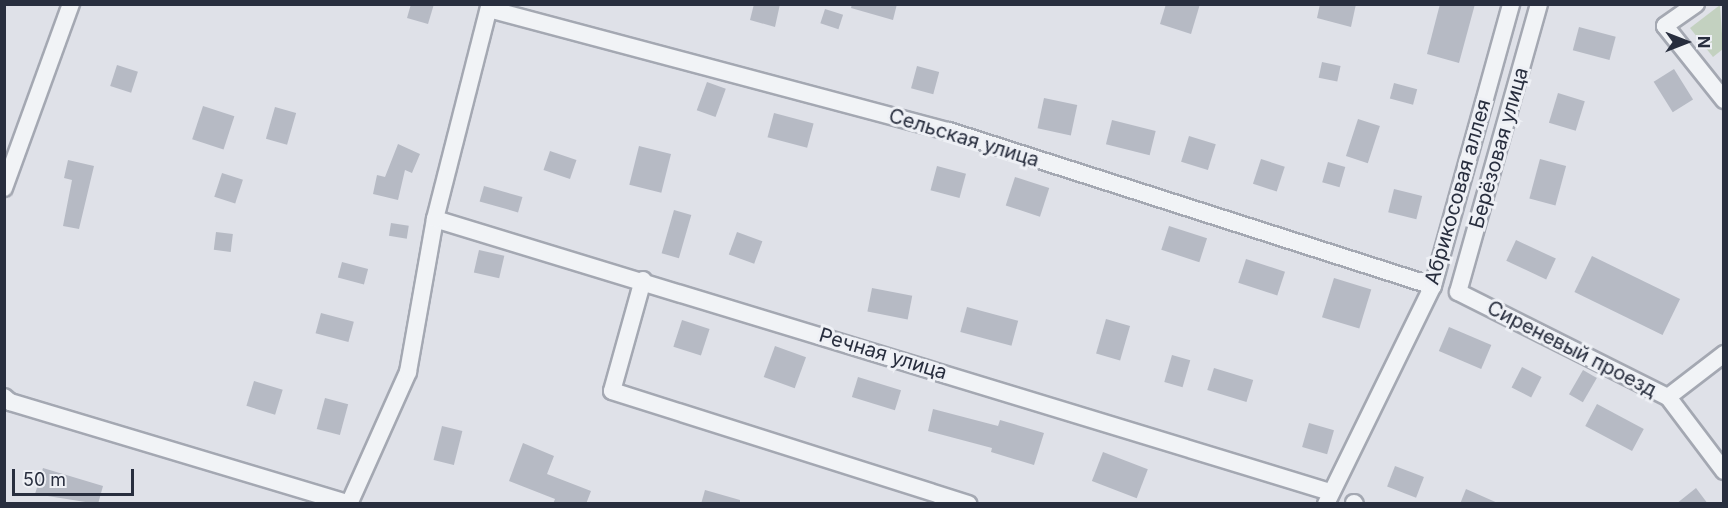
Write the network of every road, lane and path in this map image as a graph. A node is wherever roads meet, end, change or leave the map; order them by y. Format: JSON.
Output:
{"nodes":[{"id":1,"x":71,"y":4,"type":"edge"},
{"id":2,"x":1511,"y":4,"type":"edge"},
{"id":3,"x":1539,"y":4,"type":"edge"},
{"id":4,"x":1696,"y":4,"type":"edge"},
{"id":5,"x":490,"y":7,"type":"edge"},
{"id":6,"x":1724,"y":100,"type":"edge"},
{"id":7,"x":4,"y":188,"type":"edge"},
{"id":8,"x":435,"y":219,"type":"junction"},
{"id":9,"x":643,"y":280,"type":"junction"},
{"id":10,"x":1433,"y":286,"type":"junction"},
{"id":11,"x":1458,"y":292,"type":"joint"},
{"id":12,"x":1724,"y":354,"type":"edge"},
{"id":13,"x":4,"y":397,"type":"edge"},
{"id":14,"x":1668,"y":397,"type":"junction"},
{"id":15,"x":1724,"y":471,"type":"edge"},
{"id":16,"x":1328,"y":498,"type":"edge"},
{"id":17,"x":350,"y":504,"type":"edge"},
{"id":18,"x":969,"y":504,"type":"edge"}],
"edges":[{"from":1,"to":7,"type":"street"},
{"from":2,"to":10,"type":"street","name":"Абрикосовая аллея"},
{"from":3,"to":11,"type":"street","name":"Берёзовая улица"},
{"from":4,"to":6,"type":"street"},
{"from":5,"to":8,"type":"street"},
{"from":5,"to":10,"type":"street","name":"Сельская улица"},
{"from":8,"to":9,"type":"street","name":"Речная улица"},
{"from":8,"to":17,"type":"street"},
{"from":9,"to":16,"type":"street","name":"Речная улица"},
{"from":9,"to":18,"type":"street"},
{"from":10,"to":16,"type":"street","name":"Абрикосовая аллея"},
{"from":11,"to":14,"type":"street","name":"Сиреневый проезд"},
{"from":12,"to":14,"type":"street"},
{"from":13,"to":17,"type":"street"},
{"from":14,"to":15,"type":"street","name":"Сиреневый проезд"}]}
